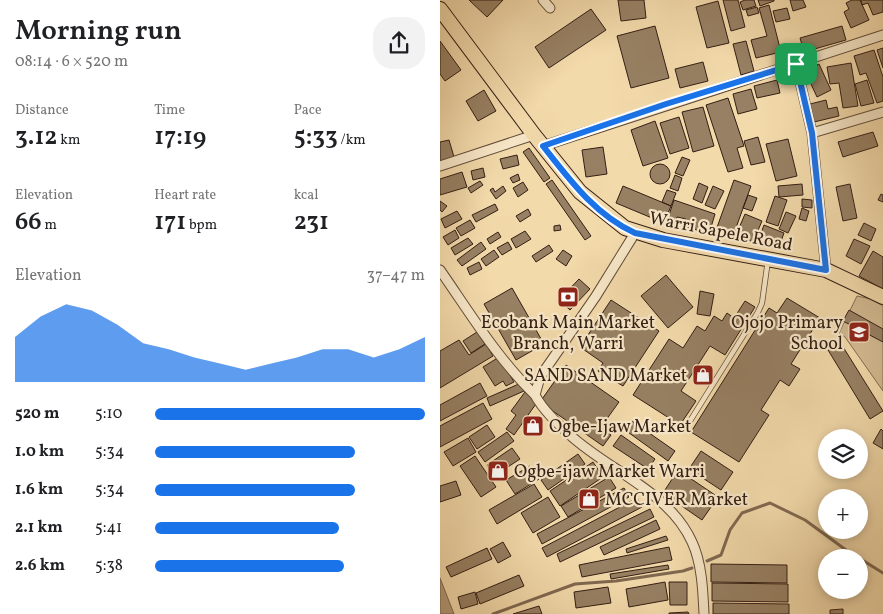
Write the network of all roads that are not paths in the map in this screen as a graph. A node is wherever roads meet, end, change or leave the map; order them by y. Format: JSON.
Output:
{"nodes":[{"id":1,"x":543,"y":0,"type":"edge"},
{"id":2,"x":550,"y":8,"type":"dead end"},
{"id":3,"x":440,"y":9,"type":"edge"},
{"id":4,"x":883,"y":35,"type":"edge"},
{"id":5,"x":796,"y":64,"type":"junction"},
{"id":6,"x":883,"y":112,"type":"edge"},
{"id":7,"x":812,"y":133,"type":"junction"},
{"id":8,"x":538,"y":140,"type":"junction"},
{"id":9,"x":440,"y":166,"type":"edge"},
{"id":10,"x":635,"y":233,"type":"junction"},
{"id":11,"x":768,"y":258,"type":"junction"},
{"id":12,"x":440,"y":270,"type":"edge"},
{"id":13,"x":826,"y":270,"type":"junction"},
{"id":14,"x":883,"y":297,"type":"edge"},
{"id":15,"x":535,"y":394,"type":"junction"},
{"id":16,"x":685,"y":430,"type":"dead end"},
{"id":17,"x":704,"y":614,"type":"edge"}],
"edges":[{"from":1,"to":2,"type":"street"},
{"from":3,"to":8,"type":"main road","name":"Warri Sapele Road"},
{"from":4,"to":5,"type":"street"},
{"from":5,"to":7,"type":"street"},
{"from":5,"to":8,"type":"street"},
{"from":6,"to":7,"type":"street"},
{"from":7,"to":13,"type":"street"},
{"from":8,"to":9,"type":"street"},
{"from":8,"to":10,"type":"main road","name":"Warri Sapele Road"},
{"from":10,"to":11,"type":"main road","name":"Warri Sapele Road"},
{"from":10,"to":15,"type":"street"},
{"from":11,"to":13,"type":"main road","name":"Warri Sapele Road"},
{"from":11,"to":16,"type":"lane"},
{"from":12,"to":15,"type":"street"},
{"from":13,"to":14,"type":"main road","name":"Warri Sapele Road"},
{"from":15,"to":17,"type":"street"}]}
